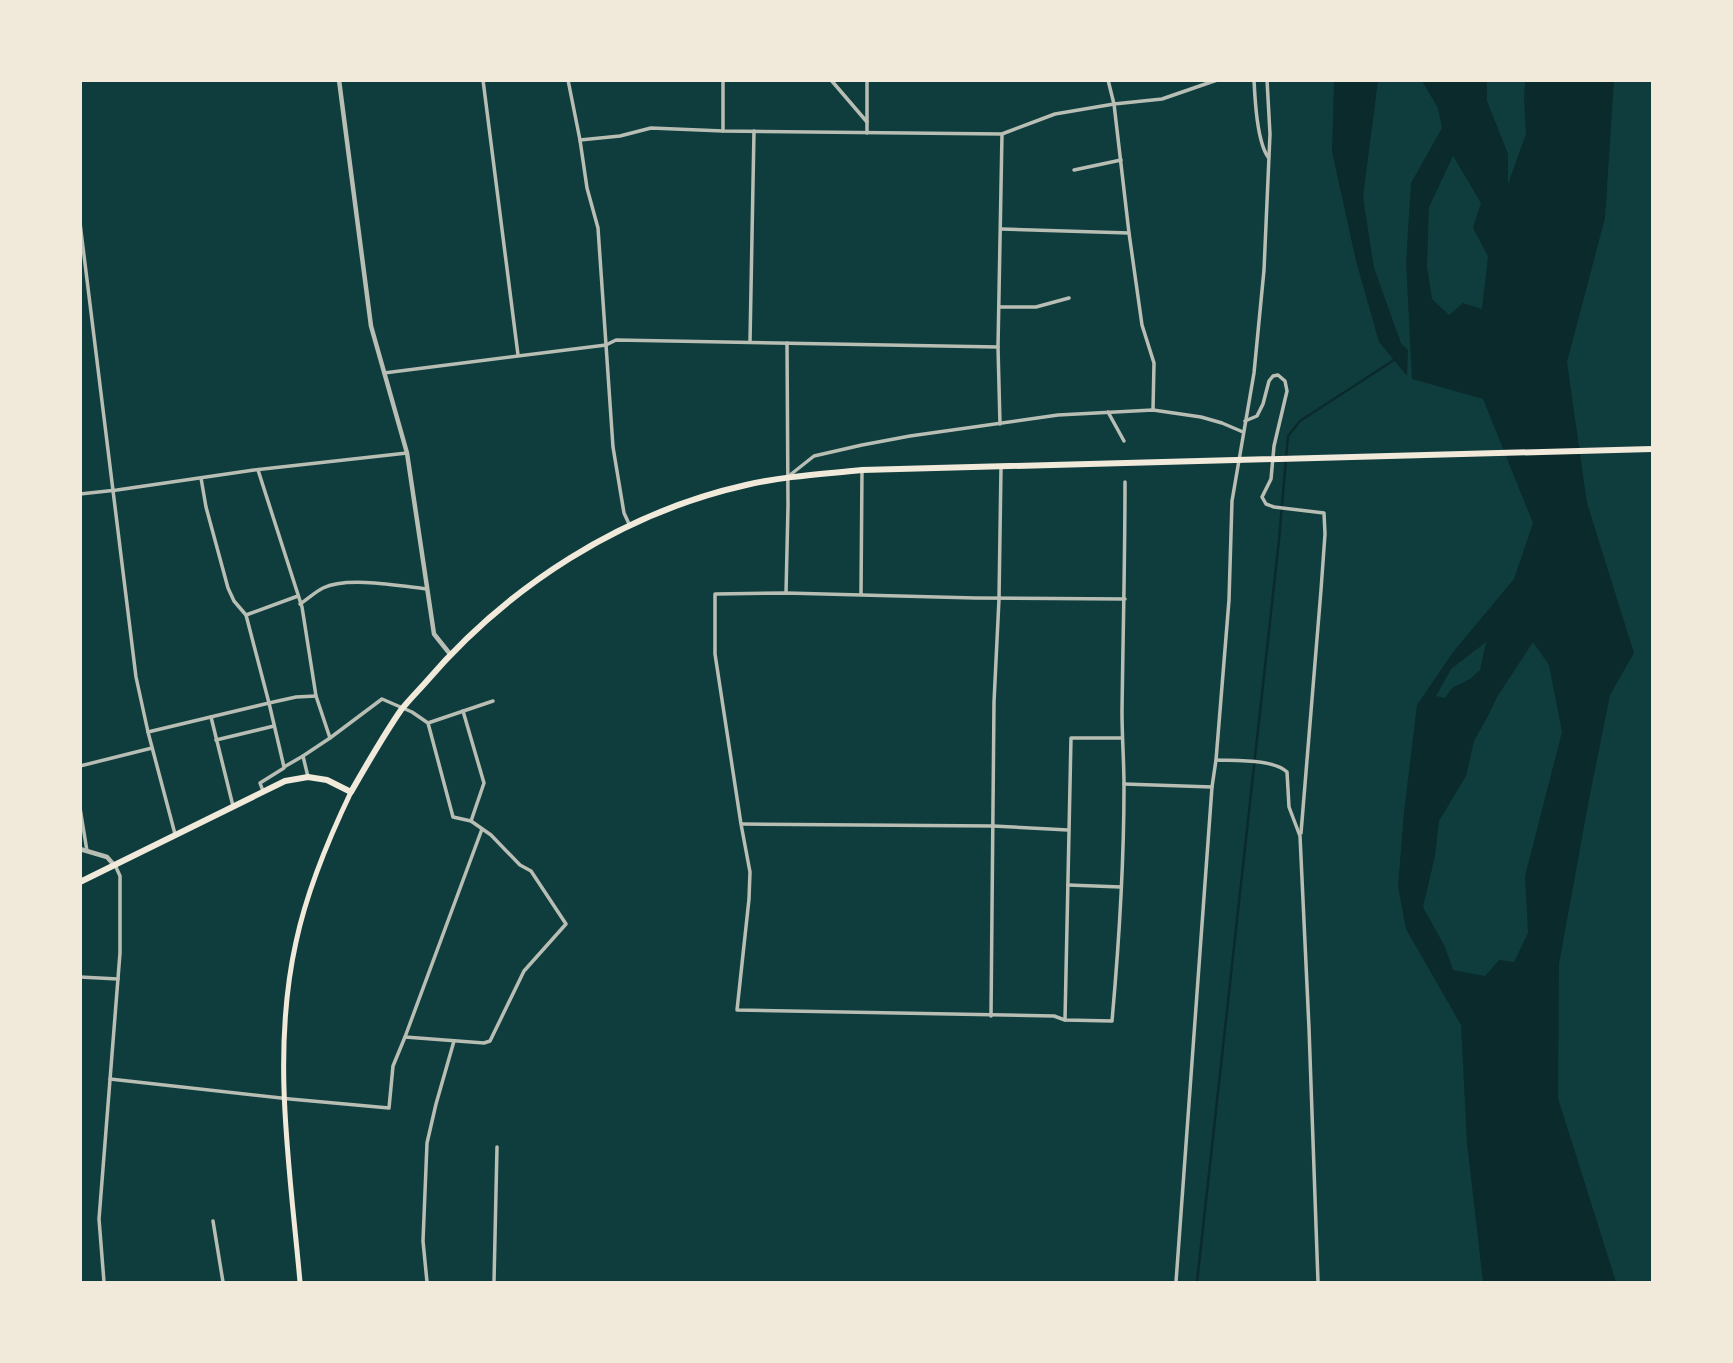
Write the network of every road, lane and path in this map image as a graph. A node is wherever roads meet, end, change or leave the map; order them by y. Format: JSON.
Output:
{"nodes":[{"id":1,"x":339,"y":80,"type":"edge"},
{"id":2,"x":484,"y":80,"type":"edge"},
{"id":3,"x":568,"y":80,"type":"edge"},
{"id":4,"x":723,"y":80,"type":"edge"},
{"id":5,"x":831,"y":80,"type":"edge"},
{"id":6,"x":867,"y":80,"type":"edge"},
{"id":7,"x":1108,"y":80,"type":"edge"},
{"id":8,"x":1254,"y":80,"type":"edge"},
{"id":9,"x":1267,"y":80,"type":"edge"},
{"id":10,"x":1213,"y":81,"type":"edge"},
{"id":11,"x":1114,"y":104,"type":"junction"},
{"id":12,"x":867,"y":122,"type":"junction"},
{"id":13,"x":754,"y":130,"type":"junction"},
{"id":14,"x":723,"y":131,"type":"junction"},
{"id":15,"x":867,"y":133,"type":"junction"},
{"id":16,"x":1002,"y":134,"type":"junction"},
{"id":17,"x":580,"y":140,"type":"junction"},
{"id":18,"x":1269,"y":158,"type":"junction"},
{"id":19,"x":1121,"y":160,"type":"junction"},
{"id":20,"x":1074,"y":170,"type":"dead end"},
{"id":21,"x":80,"y":223,"type":"edge"},
{"id":22,"x":1001,"y":229,"type":"junction"},
{"id":23,"x":1129,"y":233,"type":"junction"},
{"id":24,"x":1069,"y":298,"type":"dead end"},
{"id":25,"x":999,"y":307,"type":"junction"},
{"id":26,"x":750,"y":342,"type":"junction"},
{"id":27,"x":787,"y":343,"type":"junction"},
{"id":28,"x":606,"y":345,"type":"junction"},
{"id":29,"x":998,"y":347,"type":"junction"},
{"id":30,"x":518,"y":355,"type":"junction"},
{"id":31,"x":384,"y":373,"type":"junction"},
{"id":32,"x":1153,"y":410,"type":"junction"},
{"id":33,"x":1108,"y":412,"type":"junction"},
{"id":34,"x":1245,"y":421,"type":"junction"},
{"id":35,"x":1000,"y":424,"type":"junction"},
{"id":36,"x":1243,"y":432,"type":"junction"},
{"id":37,"x":1124,"y":441,"type":"dead end"},
{"id":38,"x":1653,"y":449,"type":"edge"},
{"id":39,"x":407,"y":453,"type":"junction"},
{"id":40,"x":1238,"y":461,"type":"junction"},
{"id":41,"x":1001,"y":466,"type":"junction"},
{"id":42,"x":258,"y":470,"type":"junction"},
{"id":43,"x":862,"y":470,"type":"junction"},
{"id":44,"x":788,"y":477,"type":"junction"},
{"id":45,"x":201,"y":478,"type":"junction"},
{"id":46,"x":1125,"y":482,"type":"dead end"},
{"id":47,"x":113,"y":491,"type":"junction"},
{"id":48,"x":80,"y":494,"type":"edge"},
{"id":49,"x":630,"y":526,"type":"junction"},
{"id":50,"x":427,"y":589,"type":"junction"},
{"id":51,"x":786,"y":593,"type":"junction"},
{"id":52,"x":861,"y":594,"type":"junction"},
{"id":53,"x":298,"y":596,"type":"junction"},
{"id":54,"x":999,"y":598,"type":"junction"},
{"id":55,"x":1125,"y":599,"type":"junction"},
{"id":56,"x":300,"y":604,"type":"junction"},
{"id":57,"x":246,"y":615,"type":"junction"},
{"id":58,"x":450,"y":654,"type":"junction"},
{"id":59,"x":316,"y":696,"type":"junction"},
{"id":60,"x":493,"y":701,"type":"dead end"},
{"id":61,"x":269,"y":703,"type":"junction"},
{"id":62,"x":402,"y":709,"type":"junction"},
{"id":63,"x":463,"y":711,"type":"junction"},
{"id":64,"x":211,"y":717,"type":"junction"},
{"id":65,"x":428,"y":723,"type":"junction"},
{"id":66,"x":274,"y":726,"type":"junction"},
{"id":67,"x":148,"y":732,"type":"junction"},
{"id":68,"x":330,"y":738,"type":"junction"},
{"id":69,"x":1122,"y":738,"type":"junction"},
{"id":70,"x":216,"y":740,"type":"junction"},
{"id":71,"x":152,"y":748,"type":"junction"},
{"id":72,"x":303,"y":756,"type":"junction"},
{"id":73,"x":1216,"y":760,"type":"junction"},
{"id":74,"x":80,"y":766,"type":"edge"},
{"id":75,"x":284,"y":767,"type":"junction"},
{"id":76,"x":308,"y":777,"type":"junction"},
{"id":77,"x":1124,"y":784,"type":"junction"},
{"id":78,"x":1212,"y":787,"type":"junction"},
{"id":79,"x":263,"y":791,"type":"junction"},
{"id":80,"x":351,"y":792,"type":"junction"},
{"id":81,"x":233,"y":806,"type":"junction"},
{"id":82,"x":80,"y":808,"type":"edge"},
{"id":83,"x":471,"y":821,"type":"junction"},
{"id":84,"x":741,"y":824,"type":"junction"},
{"id":85,"x":993,"y":826,"type":"junction"},
{"id":86,"x":482,"y":829,"type":"junction"},
{"id":87,"x":1068,"y":830,"type":"junction"},
{"id":88,"x":175,"y":836,"type":"junction"},
{"id":89,"x":1300,"y":836,"type":"junction"},
{"id":90,"x":84,"y":850,"type":"edge"},
{"id":91,"x":115,"y":866,"type":"junction"},
{"id":92,"x":80,"y":883,"type":"edge"},
{"id":93,"x":1068,"y":885,"type":"junction"},
{"id":94,"x":1121,"y":887,"type":"junction"},
{"id":95,"x":80,"y":977,"type":"edge"},
{"id":96,"x":118,"y":979,"type":"junction"},
{"id":97,"x":990,"y":1016,"type":"junction"},
{"id":98,"x":1065,"y":1020,"type":"junction"},
{"id":99,"x":405,"y":1037,"type":"junction"},
{"id":100,"x":454,"y":1041,"type":"junction"},
{"id":101,"x":110,"y":1079,"type":"junction"},
{"id":102,"x":283,"y":1098,"type":"junction"},
{"id":103,"x":497,"y":1147,"type":"dead end"},
{"id":104,"x":213,"y":1221,"type":"dead end"},
{"id":105,"x":104,"y":1283,"type":"edge"},
{"id":106,"x":223,"y":1283,"type":"edge"},
{"id":107,"x":300,"y":1283,"type":"edge"},
{"id":108,"x":426,"y":1283,"type":"edge"},
{"id":109,"x":494,"y":1283,"type":"edge"},
{"id":110,"x":1176,"y":1283,"type":"edge"},
{"id":111,"x":1318,"y":1283,"type":"edge"}],
"edges":[{"from":1,"to":31,"type":"street"},
{"from":2,"to":30,"type":"street"},
{"from":3,"to":17,"type":"street"},
{"from":4,"to":14,"type":"street"},
{"from":5,"to":12,"type":"street"},
{"from":6,"to":12,"type":"street"},
{"from":7,"to":11,"type":"street"},
{"from":8,"to":18,"type":"street"},
{"from":9,"to":18,"type":"street"},
{"from":10,"to":11,"type":"street"},
{"from":11,"to":16,"type":"street"},
{"from":11,"to":19,"type":"street"},
{"from":12,"to":15,"type":"street"},
{"from":13,"to":14,"type":"street"},
{"from":13,"to":15,"type":"street"},
{"from":13,"to":26,"type":"street"},
{"from":14,"to":17,"type":"street"},
{"from":15,"to":16,"type":"street"},
{"from":16,"to":22,"type":"street"},
{"from":17,"to":28,"type":"street"},
{"from":18,"to":34,"type":"street"},
{"from":19,"to":20,"type":"street"},
{"from":19,"to":23,"type":"street"},
{"from":21,"to":47,"type":"street"},
{"from":22,"to":23,"type":"street"},
{"from":22,"to":25,"type":"street"},
{"from":23,"to":32,"type":"street"},
{"from":24,"to":25,"type":"street"},
{"from":25,"to":29,"type":"street"},
{"from":26,"to":27,"type":"street"},
{"from":26,"to":28,"type":"street"},
{"from":27,"to":29,"type":"street"},
{"from":27,"to":44,"type":"street"},
{"from":28,"to":30,"type":"street"},
{"from":28,"to":49,"type":"street"},
{"from":29,"to":35,"type":"street"},
{"from":30,"to":31,"type":"street"},
{"from":31,"to":39,"type":"street"},
{"from":32,"to":33,"type":"street"},
{"from":32,"to":36,"type":"street"},
{"from":33,"to":35,"type":"street"},
{"from":33,"to":37,"type":"street"},
{"from":34,"to":36,"type":"street"},
{"from":34,"to":89,"type":"street"},
{"from":35,"to":44,"type":"street"},
{"from":36,"to":40,"type":"street"},
{"from":38,"to":40,"type":"highway"},
{"from":39,"to":42,"type":"street"},
{"from":39,"to":50,"type":"street"},
{"from":40,"to":41,"type":"highway"},
{"from":40,"to":73,"type":"street"},
{"from":41,"to":43,"type":"highway"},
{"from":41,"to":54,"type":"street"},
{"from":42,"to":45,"type":"street"},
{"from":42,"to":53,"type":"street"},
{"from":43,"to":44,"type":"highway"},
{"from":43,"to":52,"type":"street"},
{"from":44,"to":49,"type":"highway"},
{"from":44,"to":51,"type":"street"},
{"from":45,"to":47,"type":"street"},
{"from":45,"to":57,"type":"street"},
{"from":46,"to":55,"type":"street"},
{"from":47,"to":48,"type":"street"},
{"from":47,"to":67,"type":"street"},
{"from":49,"to":58,"type":"highway"},
{"from":50,"to":56,"type":"street"},
{"from":50,"to":58,"type":"street"},
{"from":51,"to":52,"type":"street"},
{"from":51,"to":84,"type":"street"},
{"from":52,"to":54,"type":"street"},
{"from":53,"to":56,"type":"street"},
{"from":53,"to":57,"type":"street"},
{"from":54,"to":55,"type":"street"},
{"from":54,"to":85,"type":"street"},
{"from":55,"to":69,"type":"street"},
{"from":56,"to":59,"type":"street"},
{"from":57,"to":61,"type":"street"},
{"from":58,"to":62,"type":"highway"},
{"from":59,"to":61,"type":"street"},
{"from":59,"to":68,"type":"street"},
{"from":60,"to":63,"type":"street"},
{"from":61,"to":64,"type":"street"},
{"from":61,"to":66,"type":"street"},
{"from":62,"to":65,"type":"street"},
{"from":62,"to":68,"type":"street"},
{"from":62,"to":80,"type":"highway"},
{"from":63,"to":65,"type":"street"},
{"from":63,"to":83,"type":"street"},
{"from":64,"to":67,"type":"street"},
{"from":64,"to":70,"type":"street"},
{"from":65,"to":83,"type":"street"},
{"from":66,"to":70,"type":"street"},
{"from":66,"to":75,"type":"street"},
{"from":67,"to":71,"type":"street"},
{"from":68,"to":72,"type":"street"},
{"from":69,"to":77,"type":"street"},
{"from":69,"to":87,"type":"street"},
{"from":70,"to":81,"type":"street"},
{"from":71,"to":74,"type":"street"},
{"from":71,"to":88,"type":"street"},
{"from":72,"to":75,"type":"street"},
{"from":72,"to":76,"type":"street"},
{"from":73,"to":78,"type":"street"},
{"from":73,"to":89,"type":"street"},
{"from":75,"to":79,"type":"street"},
{"from":76,"to":79,"type":"highway"},
{"from":76,"to":80,"type":"highway"},
{"from":77,"to":78,"type":"street"},
{"from":77,"to":94,"type":"street"},
{"from":78,"to":110,"type":"street"},
{"from":79,"to":81,"type":"highway"},
{"from":80,"to":102,"type":"main road"},
{"from":81,"to":88,"type":"highway"},
{"from":82,"to":90,"type":"street"},
{"from":83,"to":86,"type":"street"},
{"from":84,"to":85,"type":"street"},
{"from":84,"to":97,"type":"street"},
{"from":85,"to":87,"type":"street"},
{"from":85,"to":97,"type":"street"},
{"from":86,"to":99,"type":"street"},
{"from":86,"to":100,"type":"street"},
{"from":87,"to":93,"type":"street"},
{"from":88,"to":91,"type":"highway"},
{"from":89,"to":111,"type":"street"},
{"from":90,"to":91,"type":"street"},
{"from":91,"to":92,"type":"highway"},
{"from":91,"to":96,"type":"street"},
{"from":93,"to":94,"type":"street"},
{"from":93,"to":98,"type":"street"},
{"from":94,"to":98,"type":"street"},
{"from":95,"to":96,"type":"street"},
{"from":96,"to":101,"type":"street"},
{"from":97,"to":98,"type":"street"},
{"from":99,"to":100,"type":"street"},
{"from":99,"to":102,"type":"street"},
{"from":100,"to":108,"type":"street"},
{"from":101,"to":102,"type":"street"},
{"from":101,"to":105,"type":"street"},
{"from":102,"to":107,"type":"main road"},
{"from":103,"to":109,"type":"street"},
{"from":104,"to":106,"type":"street"}]}
